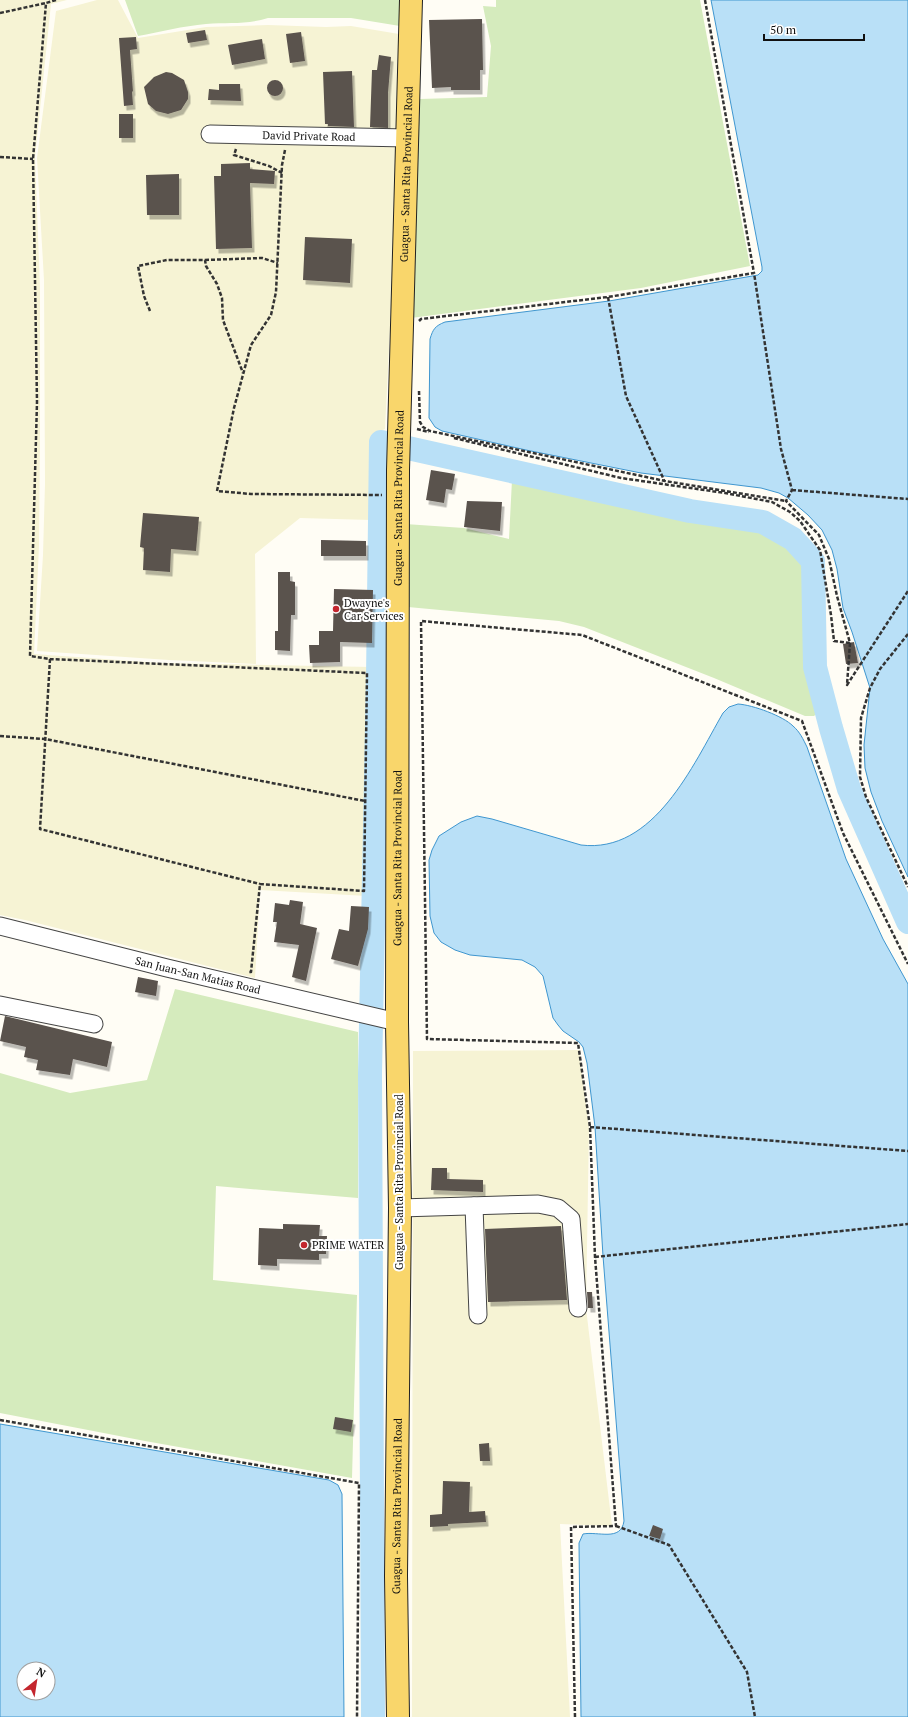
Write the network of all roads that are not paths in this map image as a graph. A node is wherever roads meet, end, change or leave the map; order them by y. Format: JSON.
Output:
{"nodes":[{"id":1,"x":411,"y":0,"type":"edge"},
{"id":2,"x":210,"y":134,"type":"dead end"},
{"id":3,"x":408,"y":138,"type":"junction"},
{"id":4,"x":0,"y":926,"type":"edge"},
{"id":5,"x":0,"y":1005,"type":"edge"},
{"id":6,"x":390,"y":1020,"type":"junction"},
{"id":7,"x":94,"y":1024,"type":"dead end"},
{"id":8,"x":474,"y":1206,"type":"junction"},
{"id":9,"x":400,"y":1208,"type":"junction"},
{"id":10,"x":578,"y":1308,"type":"dead end"},
{"id":11,"x":478,"y":1315,"type":"dead end"},
{"id":12,"x":398,"y":1717,"type":"edge"}],
"edges":[{"from":1,"to":3,"type":"main road","name":"Guagua - Santa Rita Provincial Road"},
{"from":2,"to":3,"type":"street","name":"David Private Road"},
{"from":3,"to":6,"type":"main road","name":"Guagua - Santa Rita Provincial Road"},
{"from":4,"to":6,"type":"street","name":"San Juan-San Matias Road"},
{"from":5,"to":7,"type":"street"},
{"from":6,"to":9,"type":"main road","name":"Guagua - Santa Rita Provincial Road"},
{"from":8,"to":9,"type":"street"},
{"from":8,"to":10,"type":"street"},
{"from":8,"to":11,"type":"street"},
{"from":9,"to":12,"type":"main road","name":"Guagua - Santa Rita Provincial Road"}]}
